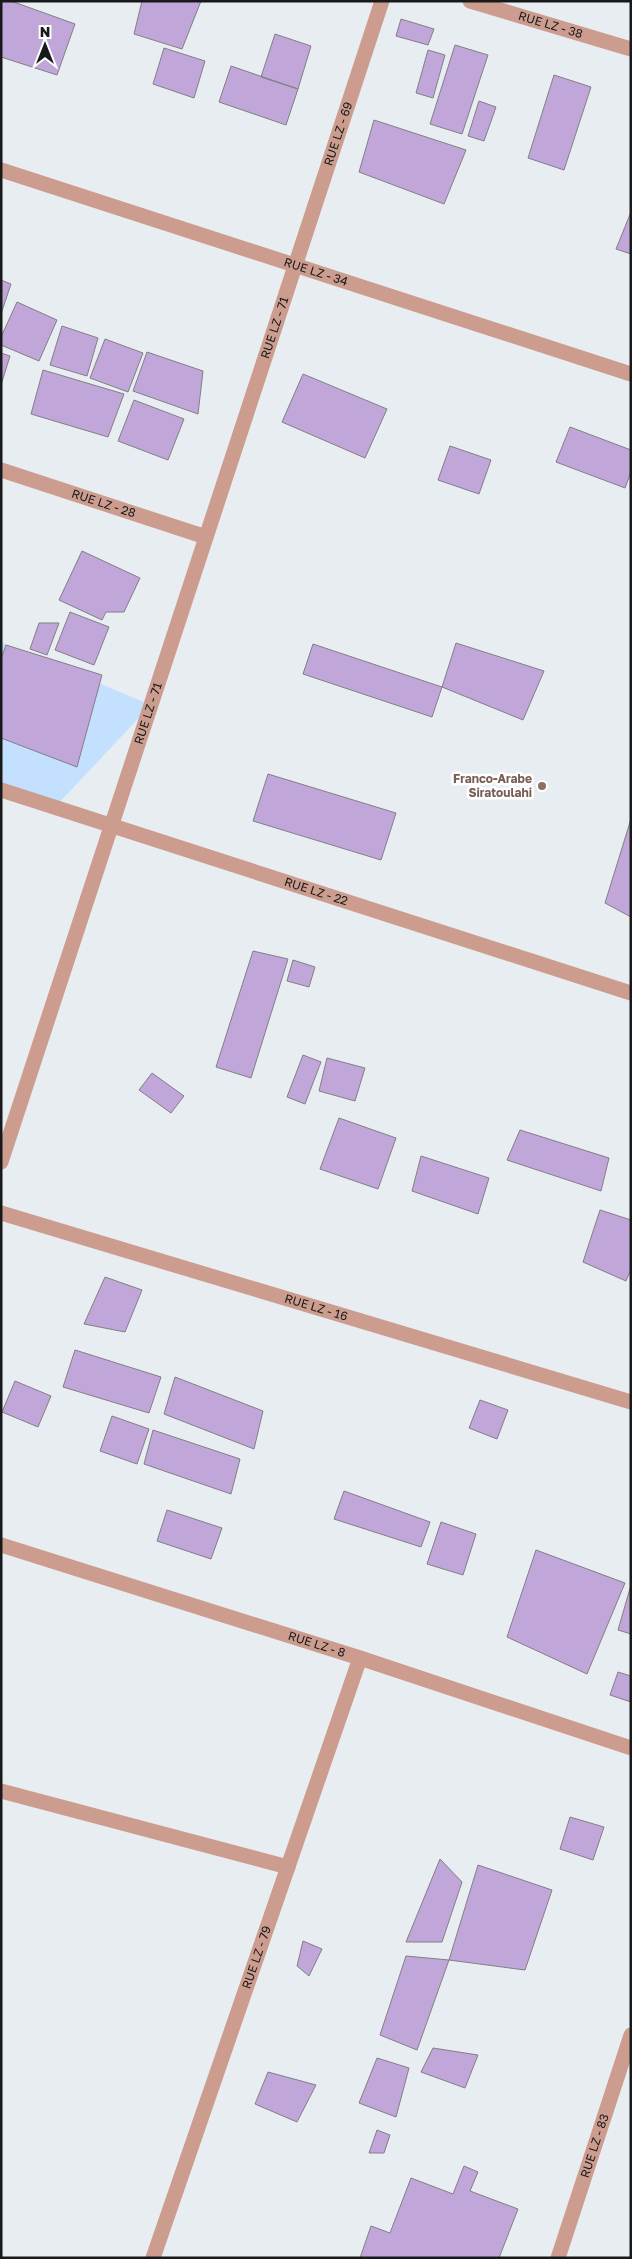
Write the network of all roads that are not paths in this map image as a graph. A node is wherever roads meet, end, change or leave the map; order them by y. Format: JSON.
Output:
{"nodes":[{"id":1,"x":382,"y":1,"type":"edge"},
{"id":2,"x":470,"y":1,"type":"edge"},
{"id":3,"x":631,"y":49,"type":"edge"},
{"id":4,"x":1,"y":170,"type":"edge"},
{"id":5,"x":295,"y":265,"type":"junction"},
{"id":6,"x":631,"y":374,"type":"edge"},
{"id":7,"x":1,"y":470,"type":"edge"},
{"id":8,"x":206,"y":537,"type":"junction"},
{"id":9,"x":1,"y":790,"type":"edge"},
{"id":10,"x":112,"y":825,"type":"junction"},
{"id":11,"x":631,"y":993,"type":"edge"},
{"id":12,"x":1,"y":1162,"type":"edge"},
{"id":13,"x":1,"y":1213,"type":"edge"},
{"id":14,"x":631,"y":1402,"type":"edge"},
{"id":15,"x":1,"y":1545,"type":"edge"},
{"id":16,"x":360,"y":1658,"type":"junction"},
{"id":17,"x":631,"y":1748,"type":"edge"},
{"id":18,"x":1,"y":1791,"type":"edge"},
{"id":19,"x":288,"y":1867,"type":"junction"},
{"id":20,"x":631,"y":2035,"type":"edge"},
{"id":21,"x":153,"y":2258,"type":"edge"},
{"id":22,"x":558,"y":2258,"type":"edge"}],
"edges":[{"from":1,"to":5,"type":"street","name":"RUE LZ - 69"},
{"from":2,"to":3,"type":"street","name":"RUE LZ - 38"},
{"from":4,"to":5,"type":"street","name":"RUE LZ - 34"},
{"from":5,"to":6,"type":"street","name":"RUE LZ - 34"},
{"from":5,"to":8,"type":"street","name":"RUE LZ - 71"},
{"from":7,"to":8,"type":"street","name":"RUE LZ - 28"},
{"from":8,"to":10,"type":"street","name":"RUE LZ - 71"},
{"from":9,"to":10,"type":"street","name":"RUE LZ - 22"},
{"from":10,"to":11,"type":"street","name":"RUE LZ - 22"},
{"from":10,"to":12,"type":"street","name":"RUE LZ - 71"},
{"from":13,"to":14,"type":"street","name":"RUE LZ - 16"},
{"from":15,"to":16,"type":"street","name":"RUE LZ - 8"},
{"from":16,"to":17,"type":"street","name":"RUE LZ - 8"},
{"from":16,"to":19,"type":"street","name":"RUE LZ - 79"},
{"from":18,"to":19,"type":"street"},
{"from":19,"to":21,"type":"street","name":"RUE LZ - 79"},
{"from":20,"to":22,"type":"street","name":"RUE LZ - 83"}]}
